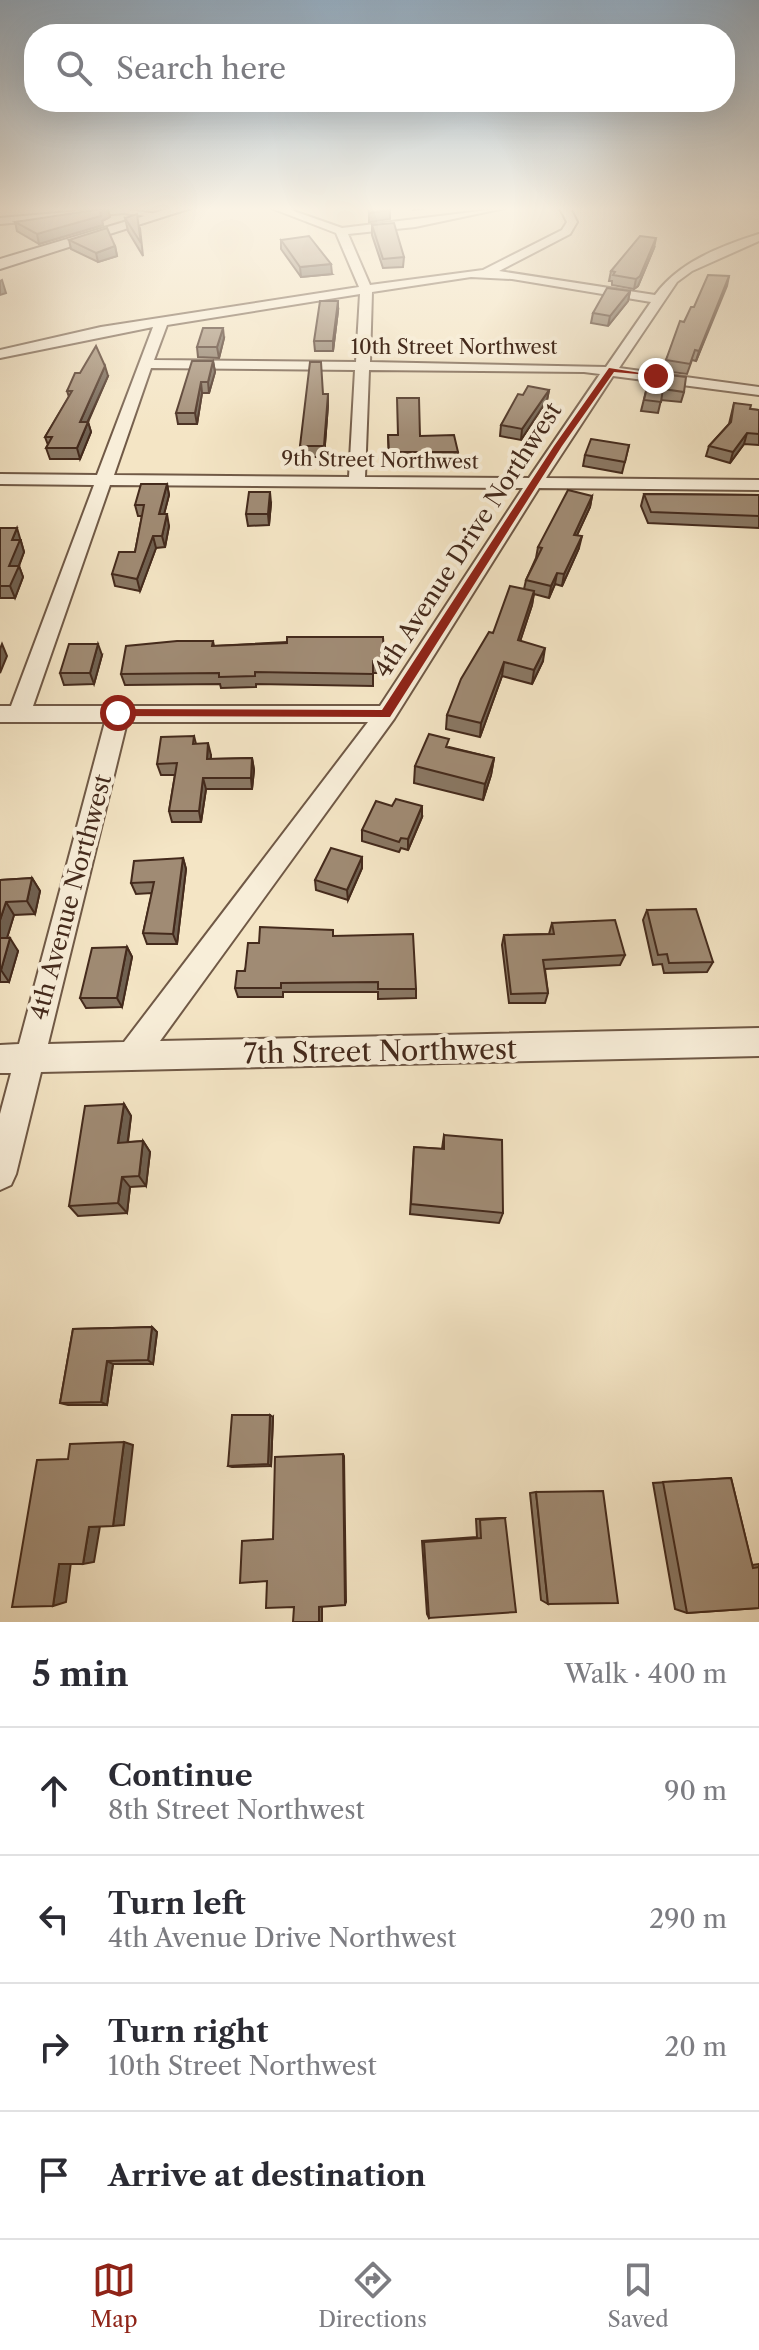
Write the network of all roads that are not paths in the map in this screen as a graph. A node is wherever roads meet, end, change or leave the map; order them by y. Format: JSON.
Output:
{"nodes":[{"id":1,"x":364,"y":284,"type":"edge"},
{"id":2,"x":406,"y":284,"type":"edge"},
{"id":3,"x":555,"y":284,"type":"edge"},
{"id":4,"x":672,"y":284,"type":"edge"},
{"id":5,"x":366,"y":289,"type":"junction"},
{"id":6,"x":660,"y":300,"type":"junction"},
{"id":7,"x":161,"y":322,"type":"junction"},
{"id":8,"x":0,"y":354,"type":"edge"},
{"id":9,"x":148,"y":364,"type":"junction"},
{"id":10,"x":362,"y":366,"type":"junction"},
{"id":11,"x":612,"y":370,"type":"junction"},
{"id":12,"x":759,"y":391,"type":"edge"},
{"id":13,"x":0,"y":479,"type":"edge"},
{"id":14,"x":102,"y":480,"type":"junction"},
{"id":15,"x":357,"y":482,"type":"junction"},
{"id":16,"x":534,"y":484,"type":"junction"},
{"id":17,"x":759,"y":485,"type":"edge"},
{"id":18,"x":118,"y":713,"type":"junction"},
{"id":19,"x":9,"y":714,"type":"edge"},
{"id":20,"x":386,"y":714,"type":"junction"},
{"id":21,"x":759,"y":1042,"type":"edge"},
{"id":22,"x":131,"y":1057,"type":"junction"},
{"id":23,"x":14,"y":1059,"type":"edge"},
{"id":24,"x":0,"y":1174,"type":"edge"}],
"edges":[{"from":1,"to":5,"type":"street"},
{"from":2,"to":5,"type":"street"},
{"from":3,"to":6,"type":"street"},
{"from":4,"to":6,"type":"street","name":"4th Avenue Drive Northwest"},
{"from":5,"to":7,"type":"street"},
{"from":5,"to":10,"type":"street"},
{"from":6,"to":11,"type":"street","name":"4th Avenue Drive Northwest"},
{"from":7,"to":8,"type":"street"},
{"from":7,"to":9,"type":"street"},
{"from":9,"to":10,"type":"street","name":"10th Street Northwest"},
{"from":9,"to":14,"type":"street"},
{"from":10,"to":11,"type":"street","name":"10th Street Northwest"},
{"from":10,"to":15,"type":"street"},
{"from":11,"to":12,"type":"street","name":"10th Street Northwest"},
{"from":11,"to":16,"type":"street","name":"4th Avenue Drive Northwest"},
{"from":13,"to":14,"type":"street","name":"9th Street Northwest"},
{"from":14,"to":15,"type":"street","name":"9th Street Northwest"},
{"from":14,"to":19,"type":"street"},
{"from":15,"to":16,"type":"street","name":"9th Street Northwest"},
{"from":16,"to":17,"type":"street","name":"9th Street Northwest"},
{"from":16,"to":20,"type":"street","name":"4th Avenue Drive Northwest"},
{"from":18,"to":19,"type":"street"},
{"from":18,"to":20,"type":"street"},
{"from":18,"to":23,"type":"street","name":"4th Avenue Northwest"},
{"from":20,"to":22,"type":"street","name":"4th Avenue Drive Northwest"},
{"from":21,"to":22,"type":"street","name":"7th Street Northwest"},
{"from":22,"to":23,"type":"street","name":"7th Street Northwest"},
{"from":23,"to":24,"type":"street","name":"4th Avenue Northwest"}]}
